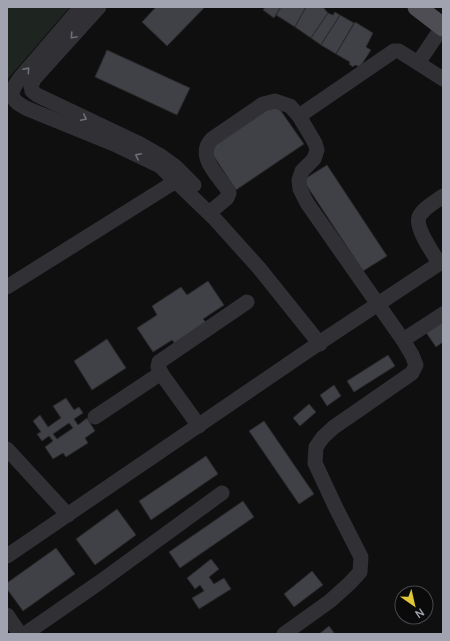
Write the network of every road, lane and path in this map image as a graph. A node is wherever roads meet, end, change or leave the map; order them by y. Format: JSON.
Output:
{"nodes":[{"id":1,"x":81,"y":7,"type":"edge"},
{"id":2,"x":99,"y":7,"type":"edge"},
{"id":3,"x":417,"y":7,"type":"edge"},
{"id":4,"x":443,"y":26,"type":"edge"},
{"id":5,"x":418,"y":63,"type":"junction"},
{"id":6,"x":443,"y":79,"type":"edge"},
{"id":7,"x":10,"y":88,"type":"edge"},
{"id":8,"x":11,"y":103,"type":"edge"},
{"id":9,"x":300,"y":116,"type":"junction"},
{"id":10,"x":176,"y":181,"type":"junction"},
{"id":11,"x":443,"y":196,"type":"edge"},
{"id":12,"x":215,"y":208,"type":"junction"},
{"id":13,"x":441,"y":262,"type":"edge"},
{"id":14,"x":7,"y":287,"type":"edge"},
{"id":15,"x":247,"y":302,"type":"dead end"},
{"id":16,"x":378,"y":305,"type":"junction"},
{"id":17,"x":443,"y":314,"type":"edge"},
{"id":18,"x":324,"y":340,"type":"junction"},
{"id":19,"x":404,"y":340,"type":"junction"},
{"id":20,"x":161,"y":373,"type":"junction"},
{"id":21,"x":95,"y":417,"type":"dead end"},
{"id":22,"x":199,"y":426,"type":"junction"},
{"id":23,"x":7,"y":449,"type":"edge"},
{"id":24,"x":222,"y":493,"type":"dead end"},
{"id":25,"x":68,"y":515,"type":"junction"},
{"id":26,"x":7,"y":556,"type":"edge"},
{"id":27,"x":7,"y":616,"type":"edge"},
{"id":28,"x":20,"y":634,"type":"edge"},
{"id":29,"x":25,"y":634,"type":"edge"},
{"id":30,"x":284,"y":634,"type":"edge"}],
"edges":[{"from":7,"to":1,"type":"street","one_way":true},
{"from":2,"to":12,"type":"street","one_way":true},
{"from":3,"to":4,"type":"main road"},
{"from":4,"to":5,"type":"street"},
{"from":5,"to":6,"type":"street"},
{"from":5,"to":9,"type":"street"},
{"from":7,"to":8,"type":"street"},
{"from":10,"to":8,"type":"street","one_way":true},
{"from":9,"to":12,"type":"street"},
{"from":9,"to":16,"type":"street"},
{"from":10,"to":14,"type":"street"},
{"from":10,"to":18,"type":"street"},
{"from":11,"to":13,"type":"street"},
{"from":12,"to":18,"type":"street"},
{"from":13,"to":16,"type":"street"},
{"from":15,"to":20,"type":"street"},
{"from":16,"to":18,"type":"street"},
{"from":16,"to":19,"type":"street"},
{"from":17,"to":19,"type":"street"},
{"from":18,"to":22,"type":"street"},
{"from":19,"to":30,"type":"street"},
{"from":20,"to":21,"type":"street"},
{"from":20,"to":22,"type":"street"},
{"from":22,"to":25,"type":"street"},
{"from":23,"to":25,"type":"street"},
{"from":24,"to":29,"type":"street"},
{"from":25,"to":26,"type":"street"},
{"from":27,"to":28,"type":"street"}]}
